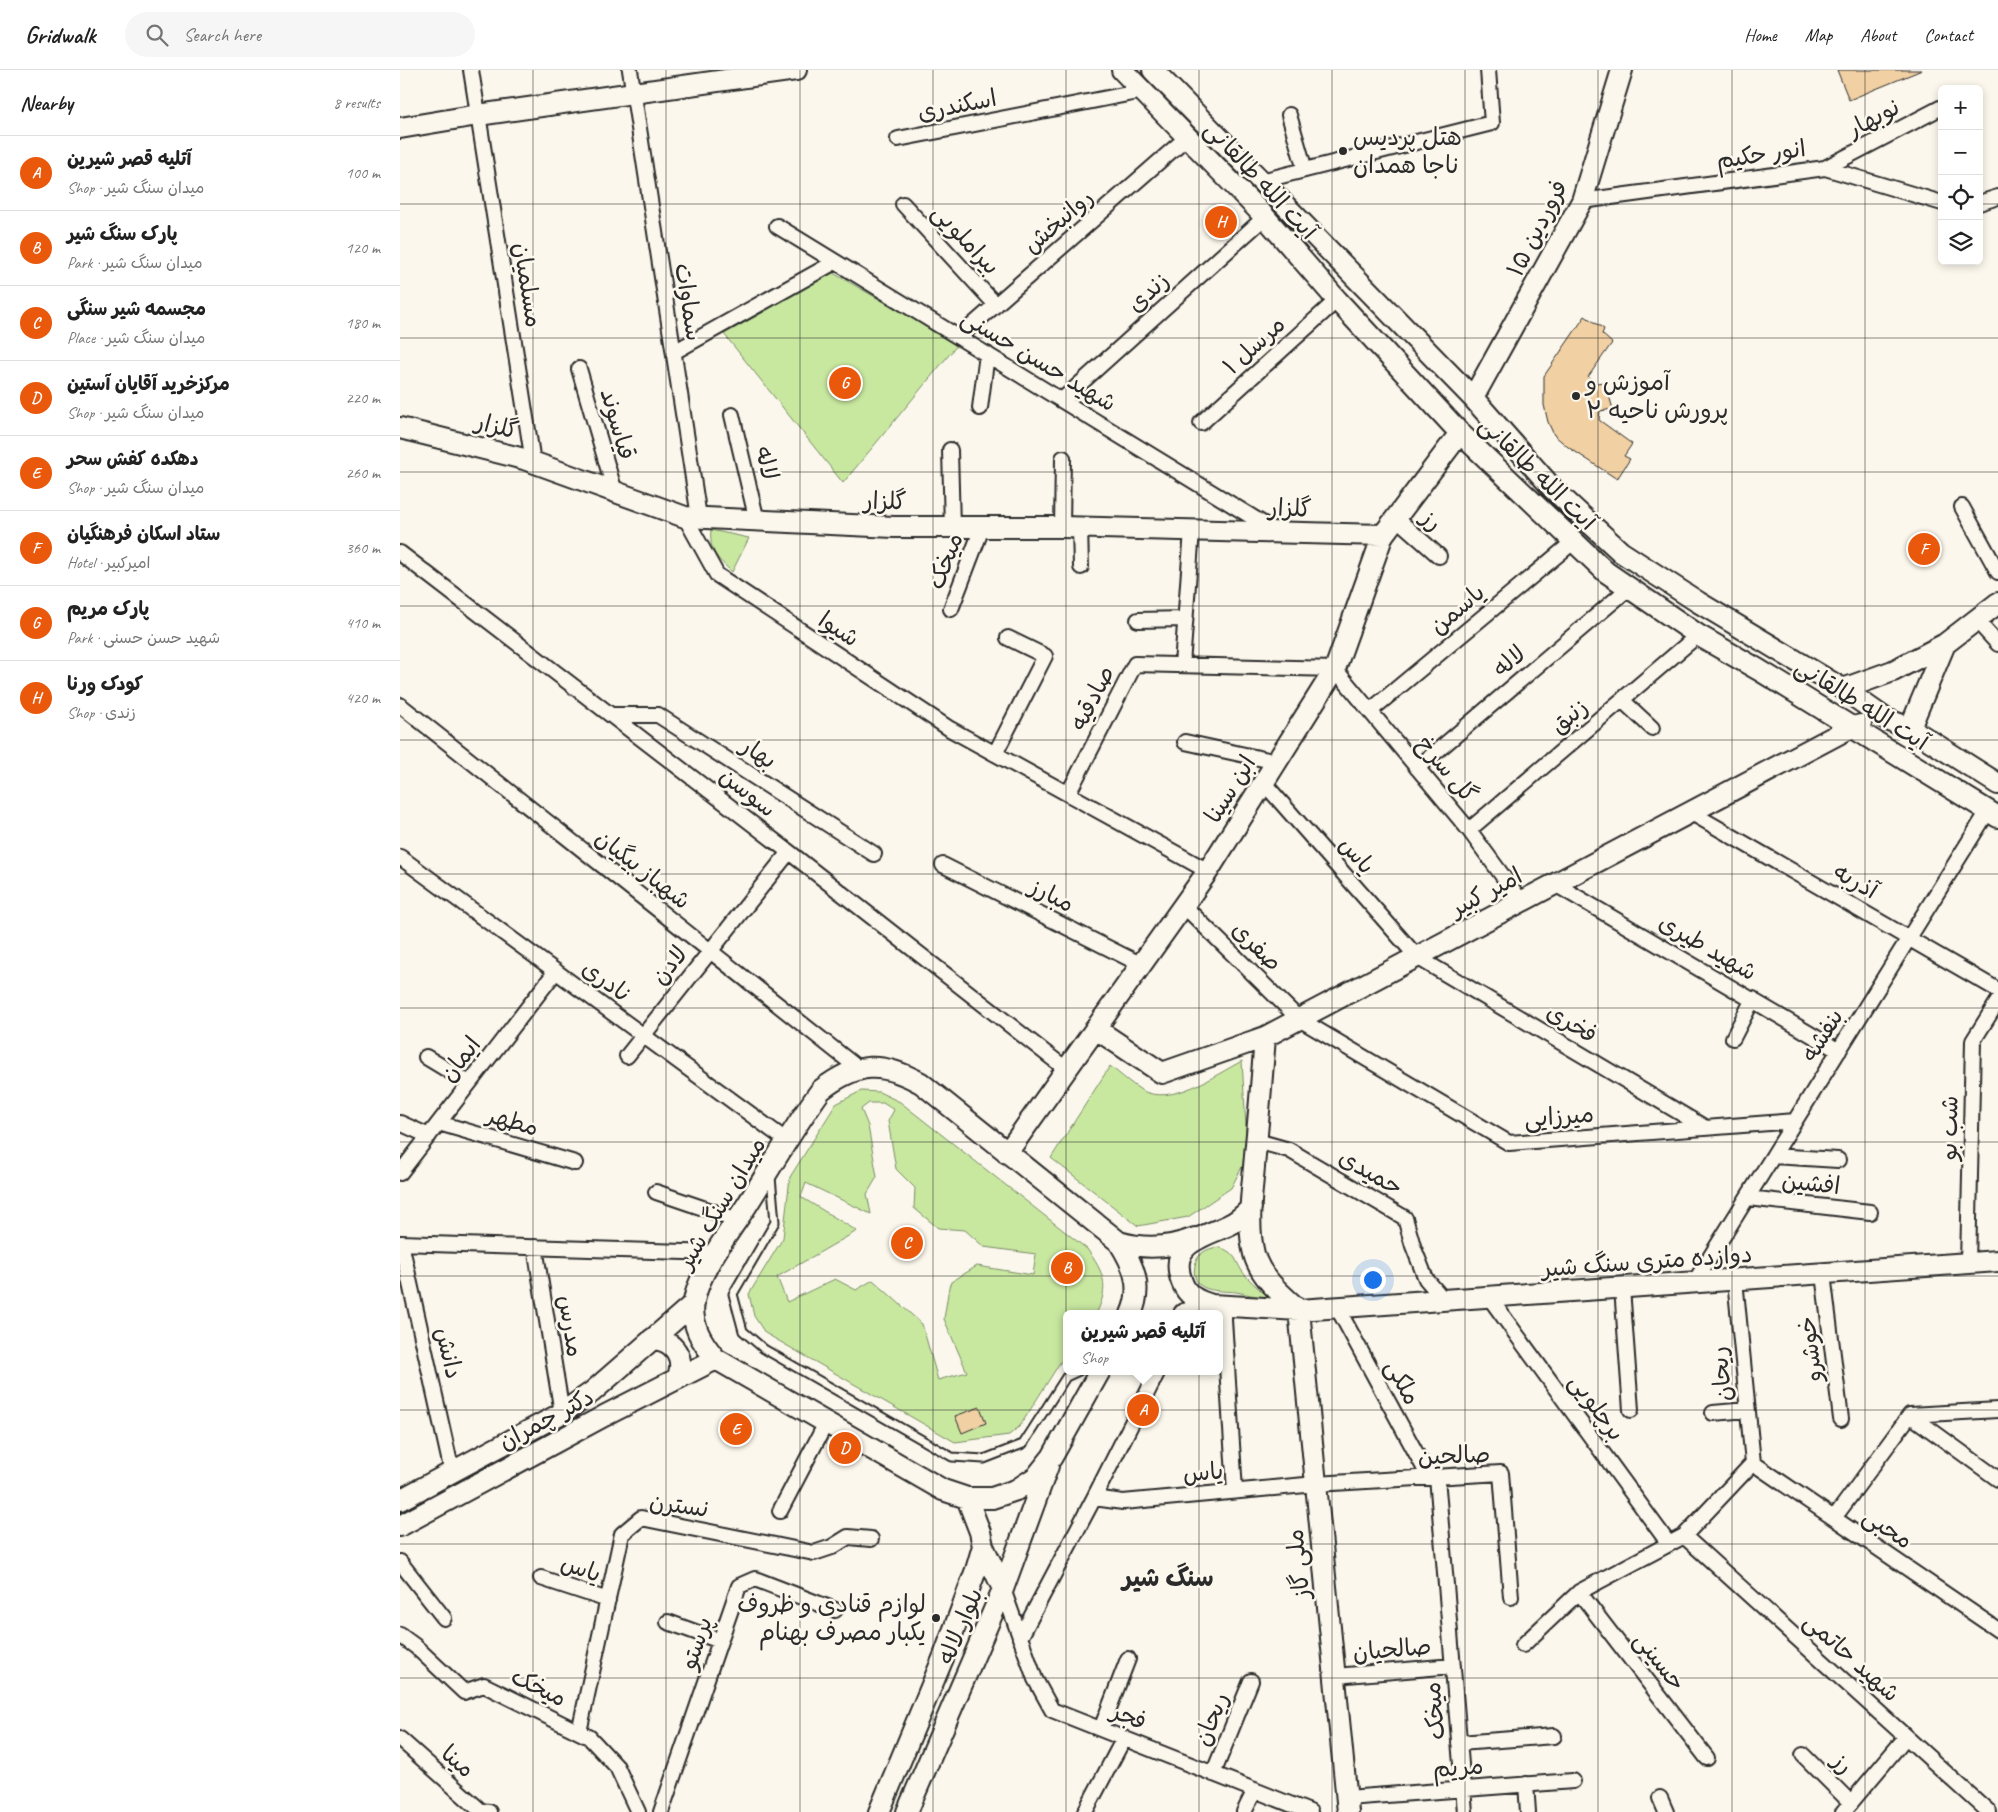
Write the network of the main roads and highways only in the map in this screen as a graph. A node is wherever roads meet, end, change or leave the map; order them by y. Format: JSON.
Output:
{"nodes":[{"id":1,"x":796,"y":70,"type":"edge"},
{"id":2,"x":1122,"y":70,"type":"edge"},
{"id":3,"x":1152,"y":70,"type":"edge"},
{"id":4,"x":1622,"y":70,"type":"edge"},
{"id":5,"x":715,"y":76,"type":"edge"},
{"id":6,"x":400,"y":128,"type":"edge"},
{"id":7,"x":1308,"y":229,"type":"junction"},
{"id":8,"x":1290,"y":246,"type":"junction"},
{"id":9,"x":1473,"y":398,"type":"junction"},
{"id":10,"x":400,"y":428,"type":"edge"},
{"id":11,"x":1460,"y":433,"type":"junction"},
{"id":12,"x":1383,"y":535,"type":"junction"},
{"id":13,"x":1998,"y":603,"type":"edge"},
{"id":14,"x":1945,"y":644,"type":"junction"},
{"id":15,"x":1774,"y":647,"type":"junction"},
{"id":16,"x":1760,"y":670,"type":"junction"},
{"id":17,"x":1843,"y":689,"type":"junction"},
{"id":18,"x":1886,"y":719,"type":"junction"},
{"id":19,"x":1850,"y":728,"type":"junction"},
{"id":20,"x":1910,"y":728,"type":"junction"},
{"id":21,"x":1998,"y":784,"type":"edge"},
{"id":22,"x":1993,"y":814,"type":"edge"},
{"id":23,"x":1096,"y":1029,"type":"junction"},
{"id":24,"x":1265,"y":1037,"type":"junction"},
{"id":25,"x":1007,"y":1153,"type":"junction"},
{"id":26,"x":1251,"y":1208,"type":"junction"},
{"id":27,"x":1197,"y":1237,"type":"junction"},
{"id":28,"x":1120,"y":1242,"type":"junction"},
{"id":29,"x":1998,"y":1261,"type":"edge"},
{"id":30,"x":694,"y":1303,"type":"junction"},
{"id":31,"x":1215,"y":1309,"type":"edge"},
{"id":32,"x":1132,"y":1310,"type":"edge"},
{"id":33,"x":1299,"y":1310,"type":"junction"},
{"id":34,"x":652,"y":1339,"type":"junction"},
{"id":35,"x":716,"y":1360,"type":"junction"},
{"id":36,"x":1098,"y":1375,"type":"edge"},
{"id":37,"x":677,"y":1379,"type":"junction"},
{"id":38,"x":1052,"y":1457,"type":"junction"},
{"id":39,"x":967,"y":1498,"type":"junction"},
{"id":40,"x":400,"y":1500,"type":"edge"},
{"id":41,"x":400,"y":1526,"type":"edge"},
{"id":42,"x":983,"y":1546,"type":"junction"},
{"id":43,"x":1004,"y":1589,"type":"junction"},
{"id":44,"x":1347,"y":1805,"type":"edge"},
{"id":45,"x":879,"y":1812,"type":"edge"},
{"id":46,"x":907,"y":1812,"type":"edge"}],
"edges":[{"from":1,"to":5,"type":"main road"},
{"from":2,"to":8,"type":"main road","name":"آیت الله طالقانی"},
{"from":3,"to":7,"type":"main road","name":"آیت الله طالقانی"},
{"from":4,"to":9,"type":"main road","name":"۱۵ فروردین"},
{"from":5,"to":6,"type":"main road"},
{"from":7,"to":8,"type":"main road"},
{"from":7,"to":9,"type":"main road","name":"آیت الله طالقانی"},
{"from":8,"to":11,"type":"main road","name":"آیت الله طالقانی"},
{"from":9,"to":15,"type":"main road","name":"آیت الله طالقانی"},
{"from":10,"to":12,"type":"main road","name":"گلزار"},
{"from":11,"to":12,"type":"main road","name":"ابن سینا"},
{"from":11,"to":16,"type":"main road","name":"آیت الله طالقانی"},
{"from":12,"to":23,"type":"main road","name":"ابن سینا"},
{"from":13,"to":14,"type":"main road"},
{"from":14,"to":17,"type":"main road"},
{"from":14,"to":20,"type":"main road"},
{"from":15,"to":16,"type":"main road"},
{"from":15,"to":17,"type":"main road","name":"آیت الله طالقانی"},
{"from":16,"to":19,"type":"main road","name":"آیت الله طالقانی"},
{"from":17,"to":18,"type":"main road","name":"آیت الله طالقانی"},
{"from":18,"to":19,"type":"main road","name":"امیر کبیر"},
{"from":18,"to":20,"type":"main road","name":"آیت الله طالقانی"},
{"from":19,"to":22,"type":"main road","name":"آیت الله طالقانی"},
{"from":19,"to":24,"type":"main road","name":"امیر کبیر"},
{"from":20,"to":21,"type":"main road","name":"آیت الله طالقانی"},
{"from":23,"to":24,"type":"main road","name":"امیر کبیر"},
{"from":23,"to":25,"type":"main road","name":"ابن سینا"},
{"from":24,"to":26,"type":"main road"},
{"from":25,"to":28,"type":"main road","name":"میدان سنگ شیر"},
{"from":25,"to":30,"type":"main road","name":"میدان سنگ شیر"},
{"from":26,"to":27,"type":"main road"},
{"from":26,"to":33,"type":"main road"},
{"from":27,"to":28,"type":"main road"},
{"from":27,"to":31,"type":"main road","name":"دوازده متری سنگ شیر"},
{"from":28,"to":32,"type":"main road","name":"میدان سنگ شیر"},
{"from":29,"to":33,"type":"main road","name":"دوازده متری سنگ شیر"},
{"from":30,"to":34,"type":"main road","name":"دکتر چمران"},
{"from":30,"to":35,"type":"main road","name":"میدان سنگ شیر"},
{"from":31,"to":33,"type":"main road","name":"دوازده متری سنگ شیر"},
{"from":33,"to":44,"type":"main road","name":"ملی گاز"},
{"from":34,"to":37,"type":"main road"},
{"from":34,"to":40,"type":"main road","name":"دکتر چمران"},
{"from":35,"to":37,"type":"main road","name":"دکتر چمران"},
{"from":35,"to":39,"type":"main road","name":"میدان سنگ شیر"},
{"from":36,"to":38,"type":"main road","name":"میدان سنگ شیر"},
{"from":37,"to":41,"type":"main road","name":"دکتر چمران"},
{"from":38,"to":39,"type":"main road","name":"میدان سنگ شیر"},
{"from":38,"to":43,"type":"main road","name":"بلوار لاله"},
{"from":39,"to":42,"type":"main road"},
{"from":42,"to":43,"type":"main road"},
{"from":42,"to":45,"type":"main road","name":"بلوار لاله"},
{"from":43,"to":46,"type":"main road","name":"بلوار لاله"}]}
